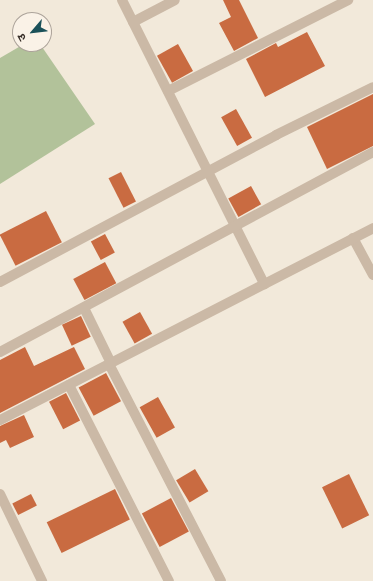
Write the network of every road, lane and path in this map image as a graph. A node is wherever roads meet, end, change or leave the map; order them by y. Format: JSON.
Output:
{"nodes":[{"id":1,"x":122,"y":0,"type":"edge"},
{"id":2,"x":176,"y":0,"type":"edge"},
{"id":3,"x":348,"y":0,"type":"edge"},
{"id":4,"x":133,"y":22,"type":"junction"},
{"id":5,"x":373,"y":87,"type":"edge"},
{"id":6,"x":168,"y":91,"type":"junction"},
{"id":7,"x":373,"y":152,"type":"edge"},
{"id":8,"x":208,"y":172,"type":"junction"},
{"id":9,"x":235,"y":226,"type":"junction"},
{"id":10,"x":373,"y":228,"type":"edge"},
{"id":11,"x":353,"y":238,"type":"junction"},
{"id":12,"x":373,"y":275,"type":"edge"},
{"id":13,"x":0,"y":282,"type":"edge"},
{"id":14,"x":264,"y":284,"type":"junction"},
{"id":15,"x":84,"y":308,"type":"junction"},
{"id":16,"x":0,"y":352,"type":"edge"},
{"id":17,"x":110,"y":363,"type":"junction"},
{"id":18,"x":69,"y":385,"type":"junction"},
{"id":19,"x":0,"y":420,"type":"edge"},
{"id":20,"x":0,"y":494,"type":"edge"},
{"id":21,"x":42,"y":581,"type":"edge"},
{"id":22,"x":169,"y":581,"type":"edge"},
{"id":23,"x":221,"y":581,"type":"edge"}],
"edges":[{"from":1,"to":4,"type":"street"},
{"from":2,"to":4,"type":"street"},
{"from":3,"to":6,"type":"street"},
{"from":4,"to":6,"type":"street"},
{"from":5,"to":8,"type":"street"},
{"from":6,"to":8,"type":"street"},
{"from":7,"to":9,"type":"street"},
{"from":8,"to":9,"type":"street"},
{"from":8,"to":13,"type":"street"},
{"from":9,"to":14,"type":"street"},
{"from":9,"to":15,"type":"street"},
{"from":10,"to":11,"type":"street"},
{"from":11,"to":12,"type":"street"},
{"from":11,"to":14,"type":"street"},
{"from":14,"to":17,"type":"street"},
{"from":15,"to":16,"type":"street"},
{"from":15,"to":17,"type":"street"},
{"from":17,"to":18,"type":"street"},
{"from":17,"to":23,"type":"street"},
{"from":18,"to":19,"type":"street"},
{"from":18,"to":22,"type":"street"},
{"from":20,"to":21,"type":"street"}]}
